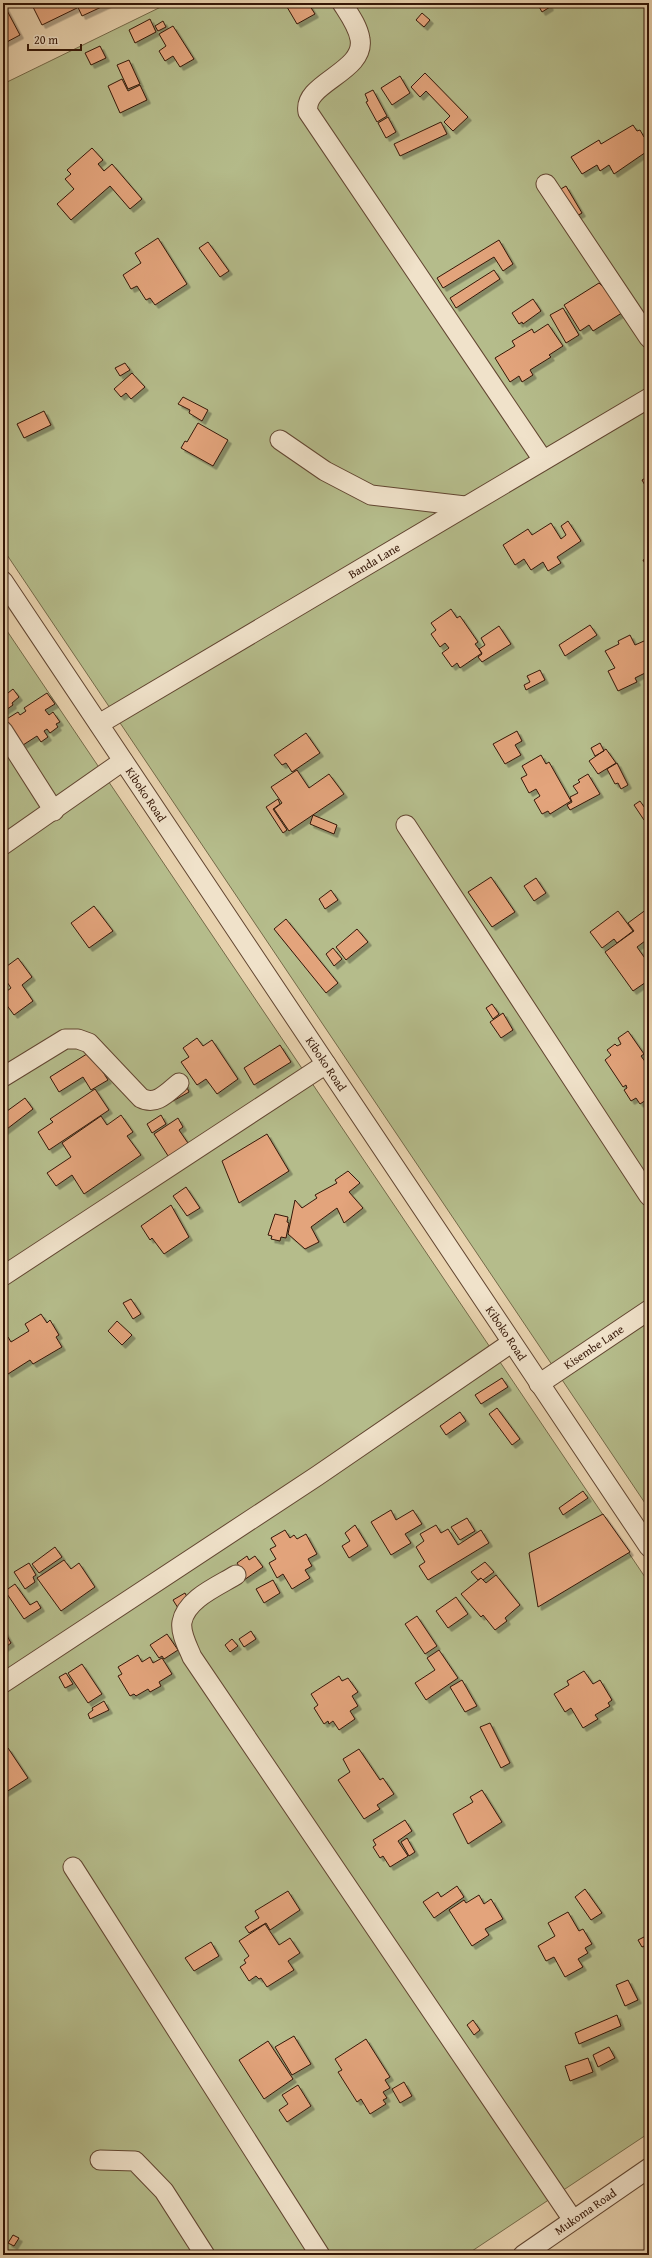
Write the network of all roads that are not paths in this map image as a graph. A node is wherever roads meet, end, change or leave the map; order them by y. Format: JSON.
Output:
{"nodes":[{"id":1,"x":342,"y":3,"type":"edge"},
{"id":2,"x":546,"y":184,"type":"dead end"},
{"id":3,"x":649,"y":338,"type":"edge"},
{"id":4,"x":649,"y":398,"type":"edge"},
{"id":5,"x":280,"y":440,"type":"dead end"},
{"id":6,"x":543,"y":460,"type":"junction"},
{"id":7,"x":465,"y":506,"type":"junction"},
{"id":8,"x":3,"y":581,"type":"edge"},
{"id":9,"x":99,"y":724,"type":"junction"},
{"id":10,"x":3,"y":731,"type":"edge"},
{"id":11,"x":123,"y":761,"type":"junction"},
{"id":12,"x":54,"y":811,"type":"junction"},
{"id":13,"x":406,"y":825,"type":"dead end"},
{"id":14,"x":3,"y":845,"type":"edge"},
{"id":15,"x":326,"y":1064,"type":"junction"},
{"id":16,"x":3,"y":1077,"type":"edge"},
{"id":17,"x":179,"y":1084,"type":"dead end"},
{"id":18,"x":649,"y":1196,"type":"edge"},
{"id":19,"x":3,"y":1276,"type":"edge"},
{"id":20,"x":649,"y":1310,"type":"edge"},
{"id":21,"x":512,"y":1343,"type":"junction"},
{"id":22,"x":538,"y":1384,"type":"junction"},
{"id":23,"x":649,"y":1547,"type":"edge"},
{"id":24,"x":236,"y":1575,"type":"dead end"},
{"id":25,"x":3,"y":1683,"type":"edge"},
{"id":26,"x":73,"y":1867,"type":"dead end"},
{"id":27,"x":100,"y":2160,"type":"dead end"},
{"id":28,"x":649,"y":2168,"type":"edge"},
{"id":29,"x":573,"y":2220,"type":"junction"},
{"id":30,"x":205,"y":2255,"type":"edge"},
{"id":31,"x":320,"y":2255,"type":"edge"},
{"id":32,"x":523,"y":2255,"type":"edge"}],
"edges":[{"from":1,"to":6,"type":"street"},
{"from":2,"to":3,"type":"street"},
{"from":4,"to":6,"type":"street","name":"Banda Lane"},
{"from":5,"to":7,"type":"street"},
{"from":6,"to":7,"type":"street","name":"Banda Lane"},
{"from":7,"to":9,"type":"street","name":"Banda Lane"},
{"from":8,"to":9,"type":"street","name":"Kiboko Road"},
{"from":9,"to":11,"type":"street","name":"Kiboko Road"},
{"from":10,"to":12,"type":"street"},
{"from":11,"to":12,"type":"street"},
{"from":11,"to":15,"type":"street","name":"Kiboko Road"},
{"from":12,"to":14,"type":"street"},
{"from":13,"to":18,"type":"street"},
{"from":15,"to":19,"type":"street"},
{"from":15,"to":21,"type":"street","name":"Kiboko Road"},
{"from":16,"to":17,"type":"street"},
{"from":20,"to":22,"type":"street","name":"Kisembe Lane"},
{"from":21,"to":22,"type":"street","name":"Kiboko Road"},
{"from":21,"to":25,"type":"street"},
{"from":22,"to":23,"type":"street","name":"Kiboko Road"},
{"from":24,"to":29,"type":"street"},
{"from":26,"to":31,"type":"street"},
{"from":27,"to":30,"type":"street"},
{"from":28,"to":29,"type":"street","name":"Mukoma Road"},
{"from":29,"to":32,"type":"street","name":"Mukoma Road"}]}
